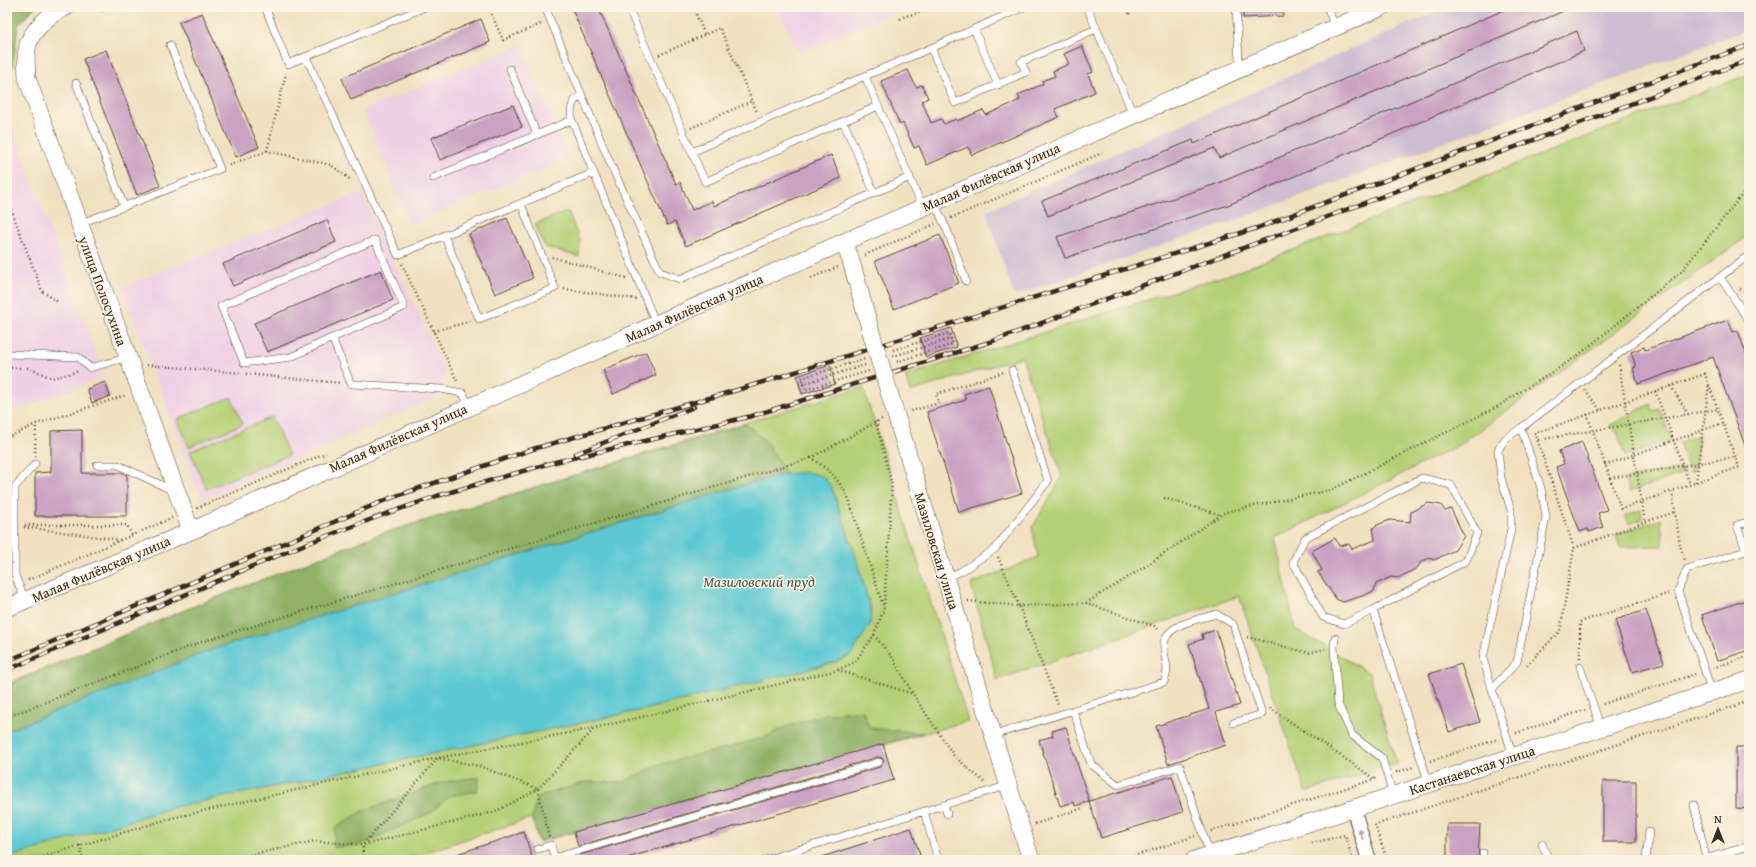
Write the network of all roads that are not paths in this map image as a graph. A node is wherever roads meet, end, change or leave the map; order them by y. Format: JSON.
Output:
{"nodes":[{"id":1,"x":66,"y":7,"type":"edge"},
{"id":2,"x":264,"y":7,"type":"edge"},
{"id":3,"x":425,"y":7,"type":"edge"},
{"id":4,"x":545,"y":7,"type":"edge"},
{"id":5,"x":628,"y":7,"type":"edge"},
{"id":6,"x":1024,"y":7,"type":"edge"},
{"id":7,"x":1087,"y":7,"type":"edge"},
{"id":8,"x":1236,"y":7,"type":"edge"},
{"id":9,"x":1327,"y":7,"type":"edge"},
{"id":10,"x":1382,"y":7,"type":"edge"},
{"id":11,"x":1335,"y":27,"type":"junction"},
{"id":12,"x":974,"y":29,"type":"junction"},
{"id":13,"x":1096,"y":29,"type":"junction"},
{"id":14,"x":170,"y":45,"type":"dead end"},
{"id":15,"x":930,"y":48,"type":"junction"},
{"id":16,"x":306,"y":57,"type":"junction"},
{"id":17,"x":1242,"y":67,"type":"junction"},
{"id":18,"x":510,"y":69,"type":"dead end"},
{"id":19,"x":865,"y":76,"type":"junction"},
{"id":20,"x":76,"y":83,"type":"dead end"},
{"id":21,"x":998,"y":85,"type":"junction"},
{"id":22,"x":582,"y":95,"type":"junction"},
{"id":23,"x":878,"y":106,"type":"junction"},
{"id":24,"x":1133,"y":114,"type":"junction"},
{"id":25,"x":572,"y":120,"type":"junction"},
{"id":26,"x":843,"y":121,"type":"junction"},
{"id":27,"x":537,"y":135,"type":"junction"},
{"id":28,"x":692,"y":152,"type":"junction"},
{"id":29,"x":593,"y":173,"type":"junction"},
{"id":30,"x":910,"y":177,"type":"junction"},
{"id":31,"x":433,"y":178,"type":"dead end"},
{"id":32,"x":874,"y":192,"type":"junction"},
{"id":33,"x":521,"y":204,"type":"junction"},
{"id":34,"x":929,"y":205,"type":"junction"},
{"id":35,"x":124,"y":206,"type":"junction"},
{"id":36,"x":79,"y":224,"type":"junction"},
{"id":37,"x":444,"y":236,"type":"junction"},
{"id":38,"x":844,"y":242,"type":"junction"},
{"id":39,"x":1749,"y":255,"type":"edge"},
{"id":40,"x":1720,"y":276,"type":"junction"},
{"id":41,"x":966,"y":281,"type":"dead end"},
{"id":42,"x":1749,"y":321,"type":"edge"},
{"id":43,"x":656,"y":324,"type":"junction"},
{"id":44,"x":332,"y":338,"type":"junction"},
{"id":45,"x":7,"y":354,"type":"edge"},
{"id":46,"x":128,"y":357,"type":"junction"},
{"id":47,"x":1012,"y":370,"type":"road end"},
{"id":48,"x":469,"y":406,"type":"junction"},
{"id":49,"x":1520,"y":428,"type":"junction"},
{"id":50,"x":35,"y":464,"type":"road end"},
{"id":51,"x":97,"y":465,"type":"dead end"},
{"id":52,"x":176,"y":492,"type":"junction"},
{"id":53,"x":1749,"y":522,"type":"edge"},
{"id":54,"x":11,"y":525,"type":"edge"},
{"id":55,"x":191,"y":531,"type":"junction"},
{"id":56,"x":945,"y":577,"type":"junction"},
{"id":57,"x":25,"y":600,"type":"junction"},
{"id":58,"x":7,"y":608,"type":"edge"},
{"id":59,"x":1373,"y":610,"type":"junction"},
{"id":60,"x":1335,"y":638,"type":"dead end"},
{"id":61,"x":1580,"y":667,"type":"road end"},
{"id":62,"x":1749,"y":680,"type":"edge"},
{"id":63,"x":1492,"y":689,"type":"junction"},
{"id":64,"x":1712,"y":692,"type":"junction"},
{"id":65,"x":1073,"y":710,"type":"junction"},
{"id":66,"x":1233,"y":723,"type":"dead end"},
{"id":67,"x":1602,"y":728,"type":"junction"},
{"id":68,"x":994,"y":735,"type":"junction"},
{"id":69,"x":1513,"y":756,"type":"junction"},
{"id":70,"x":878,"y":762,"type":"dead end"},
{"id":71,"x":1429,"y":784,"type":"junction"},
{"id":72,"x":1009,"y":785,"type":"junction"},
{"id":73,"x":1393,"y":795,"type":"junction"},
{"id":74,"x":944,"y":805,"type":"junction"},
{"id":75,"x":1694,"y":805,"type":"dead end"},
{"id":76,"x":1353,"y":808,"type":"junction"},
{"id":77,"x":924,"y":811,"type":"junction"},
{"id":78,"x":947,"y":814,"type":"dead end"},
{"id":79,"x":1649,"y":831,"type":"dead end"},
{"id":80,"x":1542,"y":844,"type":"dead end"},
{"id":81,"x":1749,"y":846,"type":"edge"},
{"id":82,"x":538,"y":849,"type":"dead end"},
{"id":83,"x":1202,"y":858,"type":"edge"},
{"id":84,"x":554,"y":859,"type":"edge"},
{"id":85,"x":1704,"y":859,"type":"edge"},
{"id":86,"x":765,"y":860,"type":"edge"},
{"id":87,"x":938,"y":860,"type":"edge"},
{"id":88,"x":1031,"y":860,"type":"edge"},
{"id":89,"x":1369,"y":860,"type":"edge"},
{"id":90,"x":1549,"y":860,"type":"edge"},
{"id":91,"x":1646,"y":860,"type":"edge"}],
"edges":[{"from":1,"to":36,"type":"street","name":"улица Полосухина"},
{"from":2,"to":16,"type":"lane"},
{"from":3,"to":16,"type":"lane"},
{"from":4,"to":22,"type":"lane"},
{"from":5,"to":28,"type":"lane"},
{"from":6,"to":12,"type":"lane"},
{"from":7,"to":13,"type":"lane"},
{"from":8,"to":17,"type":"lane"},
{"from":9,"to":11,"type":"lane"},
{"from":10,"to":11,"type":"street","name":"Малая Филёвская улица"},
{"from":11,"to":17,"type":"street","name":"Малая Филёвская улица"},
{"from":12,"to":15,"type":"lane"},
{"from":12,"to":21,"type":"lane"},
{"from":13,"to":21,"type":"lane"},
{"from":13,"to":24,"type":"lane"},
{"from":14,"to":35,"type":"lane"},
{"from":15,"to":19,"type":"lane"},
{"from":15,"to":21,"type":"lane"},
{"from":16,"to":37,"type":"lane"},
{"from":17,"to":24,"type":"street","name":"Малая Филёвская улица"},
{"from":18,"to":27,"type":"lane"},
{"from":19,"to":23,"type":"lane"},
{"from":19,"to":28,"type":"lane"},
{"from":20,"to":35,"type":"lane"},
{"from":22,"to":25,"type":"lane"},
{"from":22,"to":32,"type":"lane"},
{"from":23,"to":26,"type":"lane"},
{"from":23,"to":30,"type":"lane"},
{"from":24,"to":34,"type":"street","name":"Малая Филёвская улица"},
{"from":25,"to":27,"type":"lane"},
{"from":25,"to":29,"type":"lane"},
{"from":26,"to":28,"type":"lane"},
{"from":26,"to":32,"type":"lane"},
{"from":27,"to":31,"type":"lane"},
{"from":29,"to":33,"type":"lane"},
{"from":29,"to":43,"type":"lane"},
{"from":30,"to":32,"type":"lane"},
{"from":30,"to":34,"type":"lane"},
{"from":33,"to":37,"type":"lane"},
{"from":33,"to":37,"type":"lane"},
{"from":34,"to":38,"type":"street","name":"Малая Филёвская улица"},
{"from":34,"to":41,"type":"lane"},
{"from":35,"to":36,"type":"lane"},
{"from":36,"to":46,"type":"street","name":"улица Полосухина"},
{"from":38,"to":43,"type":"street","name":"Малая Филёвская улица"},
{"from":38,"to":56,"type":"street","name":"Мазиловская улица","bridge":true},
{"from":39,"to":40,"type":"lane"},
{"from":40,"to":42,"type":"lane"},
{"from":40,"to":49,"type":"lane"},
{"from":43,"to":48,"type":"street","name":"Малая Филёвская улица"},
{"from":44,"to":44,"type":"lane"},
{"from":44,"to":48,"type":"lane"},
{"from":45,"to":46,"type":"lane"},
{"from":46,"to":52,"type":"street","name":"улица Полосухина"},
{"from":47,"to":56,"type":"lane"},
{"from":48,"to":55,"type":"street","name":"Малая Филёвская улица"},
{"from":49,"to":63,"type":"lane"},
{"from":49,"to":63,"type":"lane"},
{"from":50,"to":54,"type":"lane"},
{"from":51,"to":52,"type":"lane"},
{"from":52,"to":55,"type":"street","name":"улица Полосухина"},
{"from":53,"to":64,"type":"lane"},
{"from":54,"to":57,"type":"lane"},
{"from":55,"to":57,"type":"street","name":"Малая Филёвская улица"},
{"from":56,"to":68,"type":"street","name":"Мазиловская улица"},
{"from":57,"to":58,"type":"street","name":"Малая Филёвская улица"},
{"from":59,"to":59,"type":"lane"},
{"from":59,"to":71,"type":"lane"},
{"from":60,"to":73,"type":"lane"},
{"from":61,"to":67,"type":"lane"},
{"from":62,"to":64,"type":"street","name":"Кастанаевская улица"},
{"from":63,"to":69,"type":"lane"},
{"from":64,"to":67,"type":"street","name":"Кастанаевская улица"},
{"from":65,"to":66,"type":"lane"},
{"from":65,"to":68,"type":"lane"},
{"from":65,"to":83,"type":"lane"},
{"from":67,"to":69,"type":"street","name":"Кастанаевская улица"},
{"from":68,"to":72,"type":"street","name":"Мазиловская улица"},
{"from":69,"to":71,"type":"street","name":"Кастанаевская улица"},
{"from":70,"to":84,"type":"lane"},
{"from":71,"to":73,"type":"street","name":"Кастанаевская улица"},
{"from":72,"to":74,"type":"lane"},
{"from":72,"to":88,"type":"street","name":"Мазиловская улица"},
{"from":73,"to":76,"type":"street","name":"Кастанаевская улица"},
{"from":74,"to":77,"type":"lane"},
{"from":74,"to":78,"type":"lane"},
{"from":75,"to":85,"type":"lane"},
{"from":76,"to":83,"type":"street","name":"Кастанаевская улица"},
{"from":89,"to":76,"type":"street","one_way":true},
{"from":77,"to":86,"type":"lane"},
{"from":77,"to":87,"type":"lane"},
{"from":79,"to":91,"type":"lane"},
{"from":80,"to":90,"type":"lane"},
{"from":81,"to":85,"type":"lane"},
{"from":82,"to":84,"type":"lane"}]}
